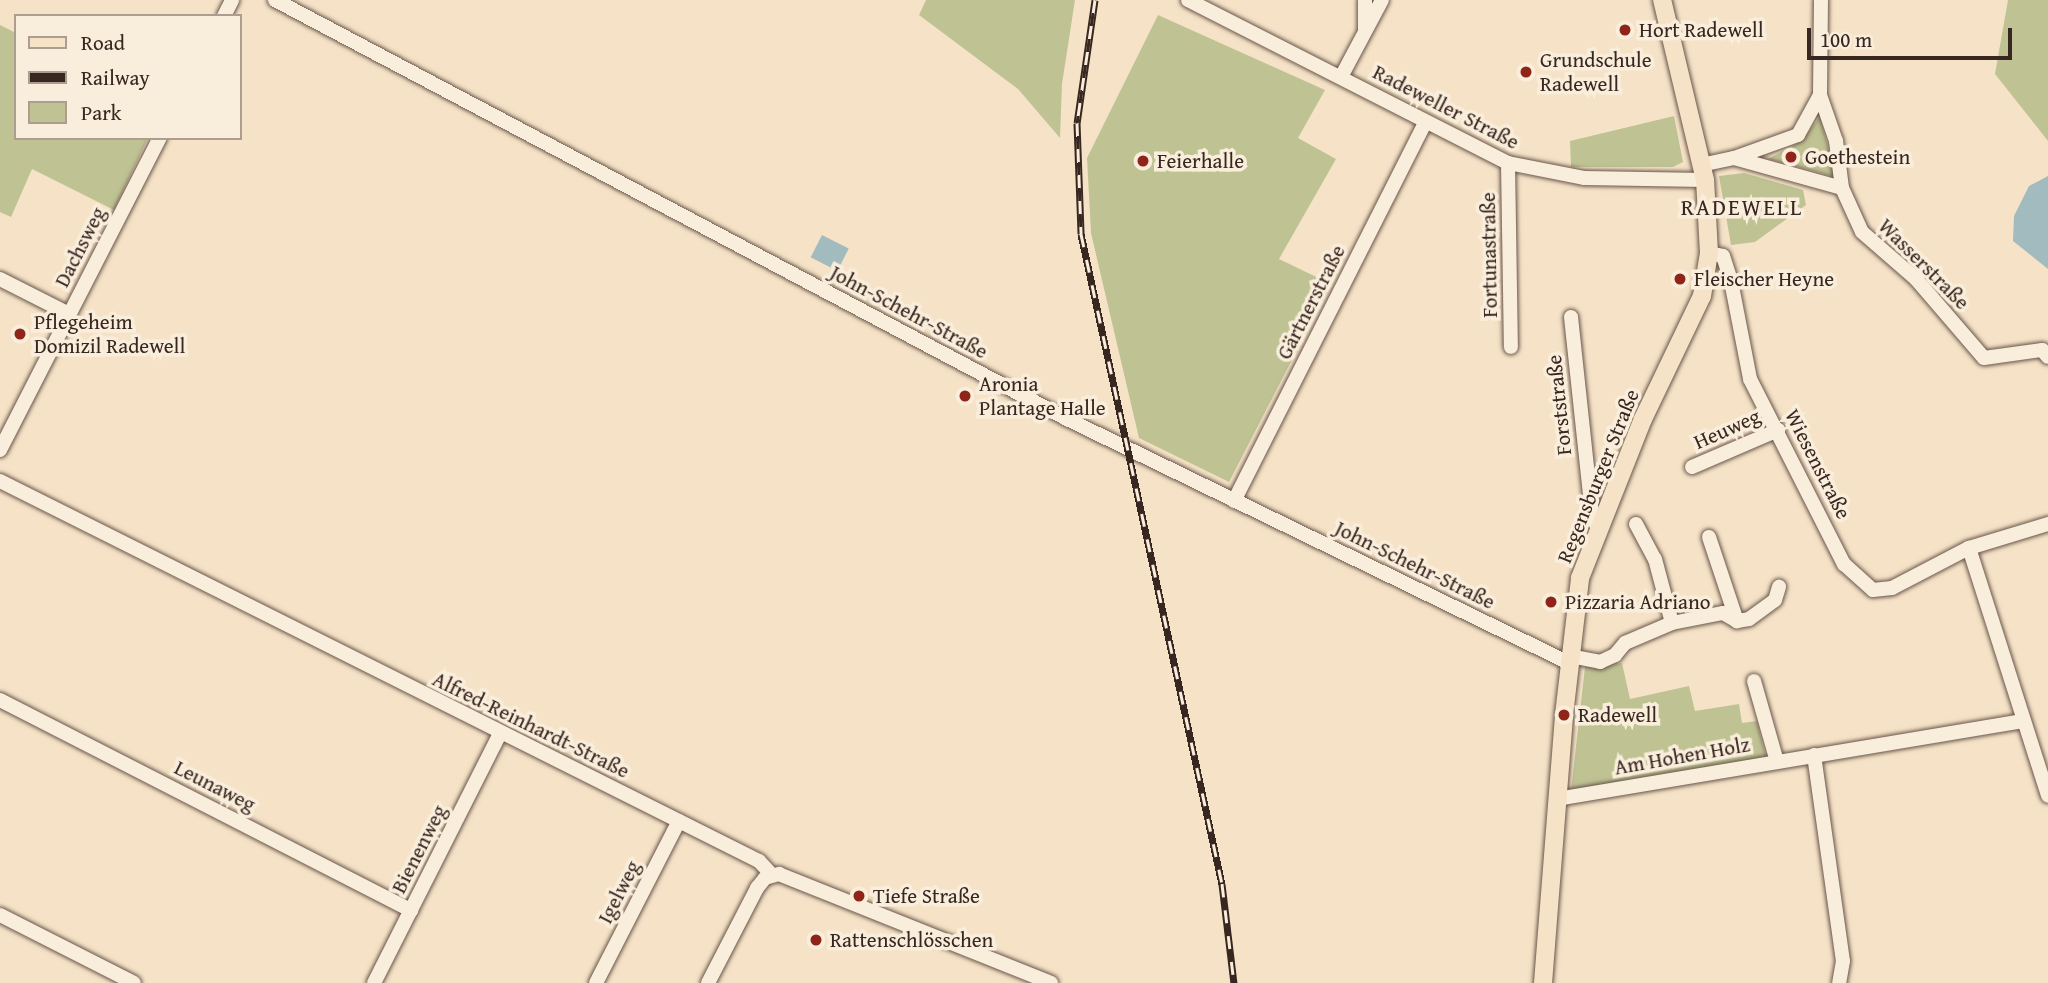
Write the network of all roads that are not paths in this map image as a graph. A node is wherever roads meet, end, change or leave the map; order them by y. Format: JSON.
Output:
{"nodes":[{"id":1,"x":275,"y":0,"type":"edge"},
{"id":2,"x":1188,"y":0,"type":"edge"},
{"id":3,"x":1365,"y":0,"type":"edge"},
{"id":4,"x":1382,"y":0,"type":"edge"},
{"id":5,"x":1662,"y":0,"type":"edge"},
{"id":6,"x":1821,"y":0,"type":"edge"},
{"id":7,"x":1365,"y":33,"type":"junction"},
{"id":8,"x":1341,"y":77,"type":"junction"},
{"id":9,"x":1820,"y":95,"type":"junction"},
{"id":10,"x":1425,"y":122,"type":"junction"},
{"id":11,"x":159,"y":140,"type":"edge"},
{"id":12,"x":1734,"y":158,"type":"junction"},
{"id":13,"x":1508,"y":163,"type":"junction"},
{"id":14,"x":1703,"y":172,"type":"junction"},
{"id":15,"x":1842,"y":188,"type":"junction"},
{"id":16,"x":1709,"y":253,"type":"junction"},
{"id":17,"x":0,"y":279,"type":"edge"},
{"id":18,"x":69,"y":314,"type":"junction"},
{"id":19,"x":1571,"y":317,"type":"dead end"},
{"id":20,"x":1511,"y":347,"type":"dead end"},
{"id":21,"x":2048,"y":357,"type":"edge"},
{"id":22,"x":1778,"y":430,"type":"junction"},
{"id":23,"x":0,"y":450,"type":"edge"},
{"id":24,"x":1692,"y":467,"type":"dead end"},
{"id":25,"x":0,"y":481,"type":"edge"},
{"id":26,"x":1234,"y":501,"type":"junction"},
{"id":27,"x":1636,"y":524,"type":"dead end"},
{"id":28,"x":2048,"y":524,"type":"edge"},
{"id":29,"x":1598,"y":529,"type":"junction"},
{"id":30,"x":1709,"y":537,"type":"dead end"},
{"id":31,"x":1969,"y":548,"type":"junction"},
{"id":32,"x":1779,"y":587,"type":"dead end"},
{"id":33,"x":1737,"y":621,"type":"junction"},
{"id":34,"x":1672,"y":622,"type":"junction"},
{"id":35,"x":1570,"y":660,"type":"junction"},
{"id":36,"x":1754,"y":681,"type":"dead end"},
{"id":37,"x":0,"y":700,"type":"edge"},
{"id":38,"x":2024,"y":721,"type":"junction"},
{"id":39,"x":500,"y":734,"type":"junction"},
{"id":40,"x":1814,"y":755,"type":"junction"},
{"id":41,"x":1777,"y":762,"type":"junction"},
{"id":42,"x":2048,"y":796,"type":"edge"},
{"id":43,"x":1557,"y":799,"type":"junction"},
{"id":44,"x":679,"y":821,"type":"junction"},
{"id":45,"x":772,"y":875,"type":"junction"},
{"id":46,"x":411,"y":910,"type":"junction"},
{"id":47,"x":0,"y":915,"type":"edge"},
{"id":48,"x":134,"y":983,"type":"edge"},
{"id":49,"x":374,"y":983,"type":"edge"},
{"id":50,"x":596,"y":983,"type":"edge"},
{"id":51,"x":708,"y":983,"type":"edge"},
{"id":52,"x":1051,"y":983,"type":"edge"},
{"id":53,"x":1543,"y":983,"type":"edge"},
{"id":54,"x":1839,"y":983,"type":"edge"}],
"edges":[{"from":1,"to":26,"type":"street","name":"John-Schehr-Straße"},
{"from":2,"to":8,"type":"street","name":"Radeweller Straße"},
{"from":3,"to":7,"type":"street"},
{"from":4,"to":7,"type":"street"},
{"from":5,"to":14,"type":"main road","name":"Regensburger Straße"},
{"from":6,"to":9,"type":"street"},
{"from":7,"to":8,"type":"street"},
{"from":8,"to":10,"type":"street","name":"Radeweller Straße"},
{"from":9,"to":12,"type":"street"},
{"from":9,"to":15,"type":"street"},
{"from":10,"to":13,"type":"street","name":"Radeweller Straße"},
{"from":10,"to":26,"type":"street","name":"Gärtnerstraße"},
{"from":11,"to":18,"type":"street","name":"Dachsweg"},
{"from":12,"to":14,"type":"street"},
{"from":12,"to":15,"type":"street"},
{"from":13,"to":14,"type":"street","name":"Radeweller Straße"},
{"from":13,"to":20,"type":"street","name":"Fortunastraße"},
{"from":14,"to":16,"type":"main road","name":"Regensburger Straße"},
{"from":15,"to":21,"type":"street","name":"Wasserstraße"},
{"from":16,"to":22,"type":"street","name":"Wiesenstraße"},
{"from":16,"to":29,"type":"main road","name":"Regensburger Straße"},
{"from":17,"to":18,"type":"street"},
{"from":18,"to":23,"type":"street","name":"Dachsweg"},
{"from":19,"to":29,"type":"street","name":"Forststraße"},
{"from":22,"to":24,"type":"street","name":"Heuweg"},
{"from":22,"to":31,"type":"street","name":"Wiesenstraße"},
{"from":25,"to":39,"type":"street","name":"Alfred-Reinhardt-Straße"},
{"from":26,"to":35,"type":"street","name":"John-Schehr-Straße"},
{"from":27,"to":34,"type":"street"},
{"from":28,"to":31,"type":"street"},
{"from":29,"to":35,"type":"main road","name":"Regensburger Straße"},
{"from":30,"to":33,"type":"street"},
{"from":31,"to":38,"type":"street"},
{"from":32,"to":33,"type":"street"},
{"from":33,"to":34,"type":"street","name":"John-Schehr-Straße"},
{"from":34,"to":35,"type":"street","name":"John-Schehr-Straße"},
{"from":35,"to":43,"type":"main road","name":"Regensburger Straße"},
{"from":36,"to":41,"type":"street"},
{"from":37,"to":46,"type":"street","name":"Leunaweg"},
{"from":38,"to":40,"type":"street","name":"Am Hohen Holz"},
{"from":38,"to":42,"type":"street"},
{"from":39,"to":44,"type":"street","name":"Alfred-Reinhardt-Straße"},
{"from":39,"to":46,"type":"street","name":"Bienenweg"},
{"from":40,"to":41,"type":"street","name":"Am Hohen Holz"},
{"from":40,"to":54,"type":"street"},
{"from":41,"to":43,"type":"street","name":"Am Hohen Holz"},
{"from":43,"to":53,"type":"main road","name":"Regensburger Straße"},
{"from":44,"to":45,"type":"street","name":"Alfred-Reinhardt-Straße"},
{"from":44,"to":50,"type":"street","name":"Igelweg"},
{"from":45,"to":51,"type":"street"},
{"from":45,"to":52,"type":"street","name":"Alfred-Reinhardt-Straße"},
{"from":46,"to":49,"type":"street","name":"Bienenweg"},
{"from":47,"to":48,"type":"street"}]}
